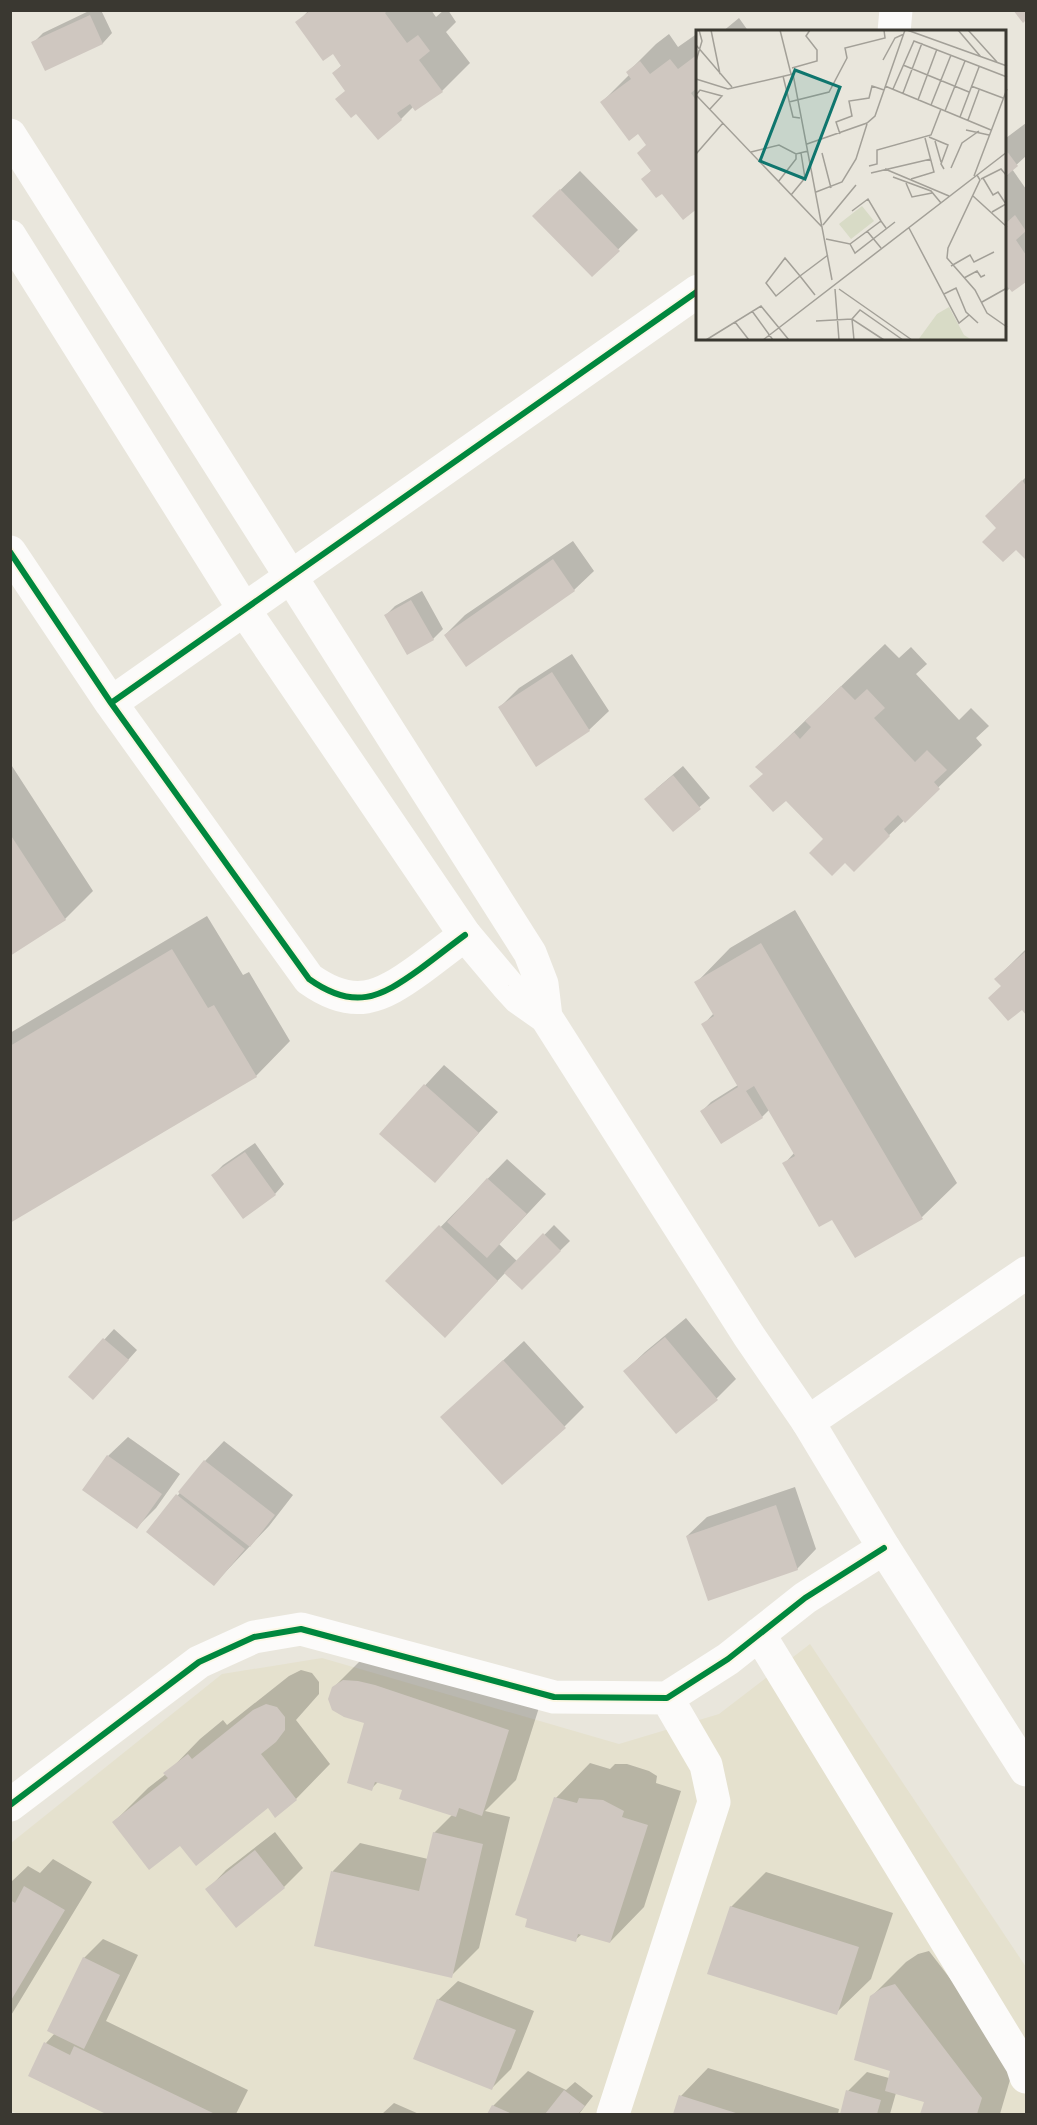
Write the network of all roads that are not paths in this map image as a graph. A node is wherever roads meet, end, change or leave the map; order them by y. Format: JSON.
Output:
{"nodes":[{"id":1,"x":896,"y":10,"type":"edge"},
{"id":2,"x":894,"y":30,"type":"edge"},
{"id":3,"x":10,"y":135,"type":"edge"},
{"id":4,"x":10,"y":236,"type":"edge"},
{"id":5,"x":696,"y":292,"type":"edge"},
{"id":6,"x":10,"y":552,"type":"edge"},
{"id":7,"x":292,"y":578,"type":"junction"},
{"id":8,"x":245,"y":611,"type":"junction"},
{"id":9,"x":111,"y":703,"type":"junction"},
{"id":10,"x":465,"y":935,"type":"junction"},
{"id":11,"x":546,"y":1017,"type":"junction"},
{"id":12,"x":1026,"y":1273,"type":"edge"},
{"id":13,"x":808,"y":1422,"type":"junction"},
{"id":14,"x":884,"y":1548,"type":"junction"},
{"id":15,"x":759,"y":1634,"type":"junction"},
{"id":16,"x":668,"y":1698,"type":"junction"},
{"id":17,"x":1026,"y":1770,"type":"edge"},
{"id":18,"x":10,"y":1805,"type":"edge"},
{"id":19,"x":1026,"y":2077,"type":"edge"},
{"id":20,"x":613,"y":2115,"type":"edge"}],
"edges":[{"from":1,"to":2,"type":"street"},
{"from":3,"to":7,"type":"street"},
{"from":4,"to":8,"type":"street"},
{"from":5,"to":7,"type":"street"},
{"from":6,"to":9,"type":"street"},
{"from":7,"to":8,"type":"street"},
{"from":7,"to":11,"type":"street"},
{"from":8,"to":9,"type":"street"},
{"from":8,"to":10,"type":"street"},
{"from":9,"to":10,"type":"street"},
{"from":10,"to":11,"type":"street"},
{"from":11,"to":13,"type":"street"},
{"from":12,"to":13,"type":"street"},
{"from":13,"to":14,"type":"street"},
{"from":14,"to":15,"type":"street"},
{"from":14,"to":17,"type":"street"},
{"from":15,"to":16,"type":"street"},
{"from":15,"to":19,"type":"street"},
{"from":16,"to":18,"type":"street"},
{"from":16,"to":20,"type":"street"}]}
